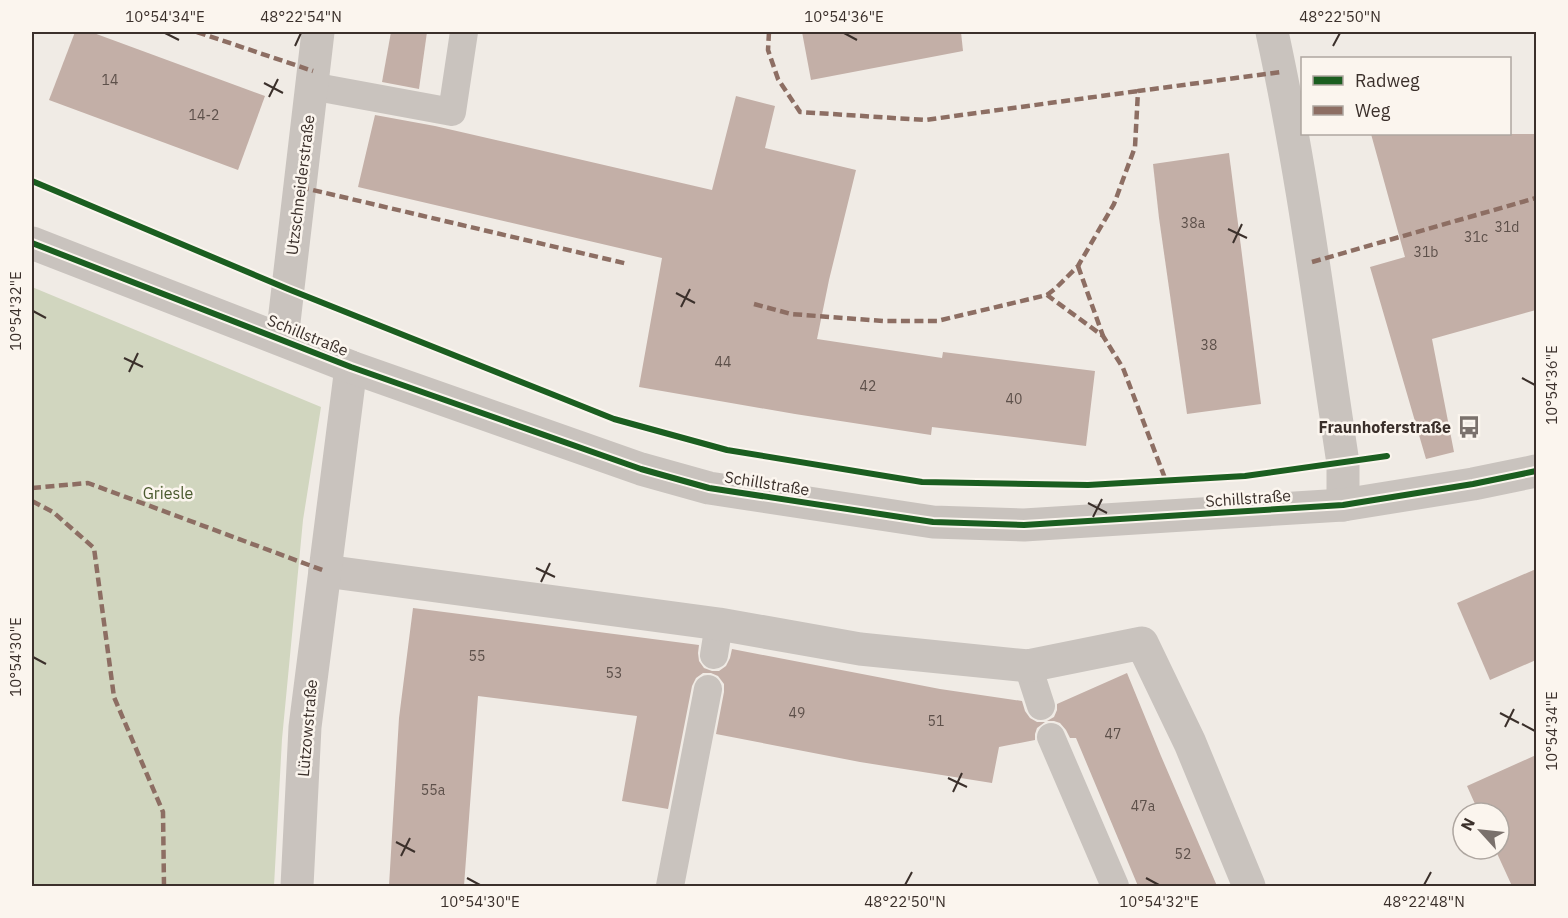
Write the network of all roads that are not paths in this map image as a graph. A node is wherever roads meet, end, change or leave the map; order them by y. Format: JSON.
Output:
{"nodes":[{"id":1,"x":318,"y":32,"type":"edge"},
{"id":2,"x":464,"y":32,"type":"edge"},
{"id":3,"x":1272,"y":32,"type":"edge"},
{"id":4,"x":311,"y":86,"type":"junction"},
{"id":5,"x":32,"y":243,"type":"edge"},
{"id":6,"x":282,"y":339,"type":"junction"},
{"id":7,"x":351,"y":367,"type":"junction"},
{"id":8,"x":1536,"y":471,"type":"edge"},
{"id":9,"x":1343,"y":505,"type":"junction"},
{"id":10,"x":325,"y":571,"type":"junction"},
{"id":11,"x":1028,"y":666,"type":"junction"},
{"id":12,"x":708,"y":689,"type":"dead end"},
{"id":13,"x":1041,"y":706,"type":"dead end"},
{"id":14,"x":1051,"y":737,"type":"dead end"},
{"id":15,"x":297,"y":886,"type":"edge"},
{"id":16,"x":670,"y":886,"type":"edge"},
{"id":17,"x":1115,"y":886,"type":"edge"},
{"id":18,"x":1249,"y":886,"type":"edge"}],
"edges":[{"from":1,"to":4,"type":"street","name":"Utzschneiderstraße"},
{"from":2,"to":4,"type":"lane"},
{"from":3,"to":9,"type":"street"},
{"from":4,"to":6,"type":"street","name":"Utzschneiderstraße"},
{"from":5,"to":6,"type":"street","name":"Schillstraße"},
{"from":6,"to":7,"type":"street","name":"Schillstraße"},
{"from":7,"to":9,"type":"street","name":"Schillstraße"},
{"from":7,"to":10,"type":"street","name":"Schillstraße"},
{"from":8,"to":9,"type":"street","name":"Schillstraße"},
{"from":10,"to":11,"type":"street"},
{"from":10,"to":15,"type":"street","name":"Lützowstraße"},
{"from":11,"to":13,"type":"lane"},
{"from":11,"to":18,"type":"street"},
{"from":12,"to":16,"type":"lane"},
{"from":14,"to":17,"type":"lane"}]}
